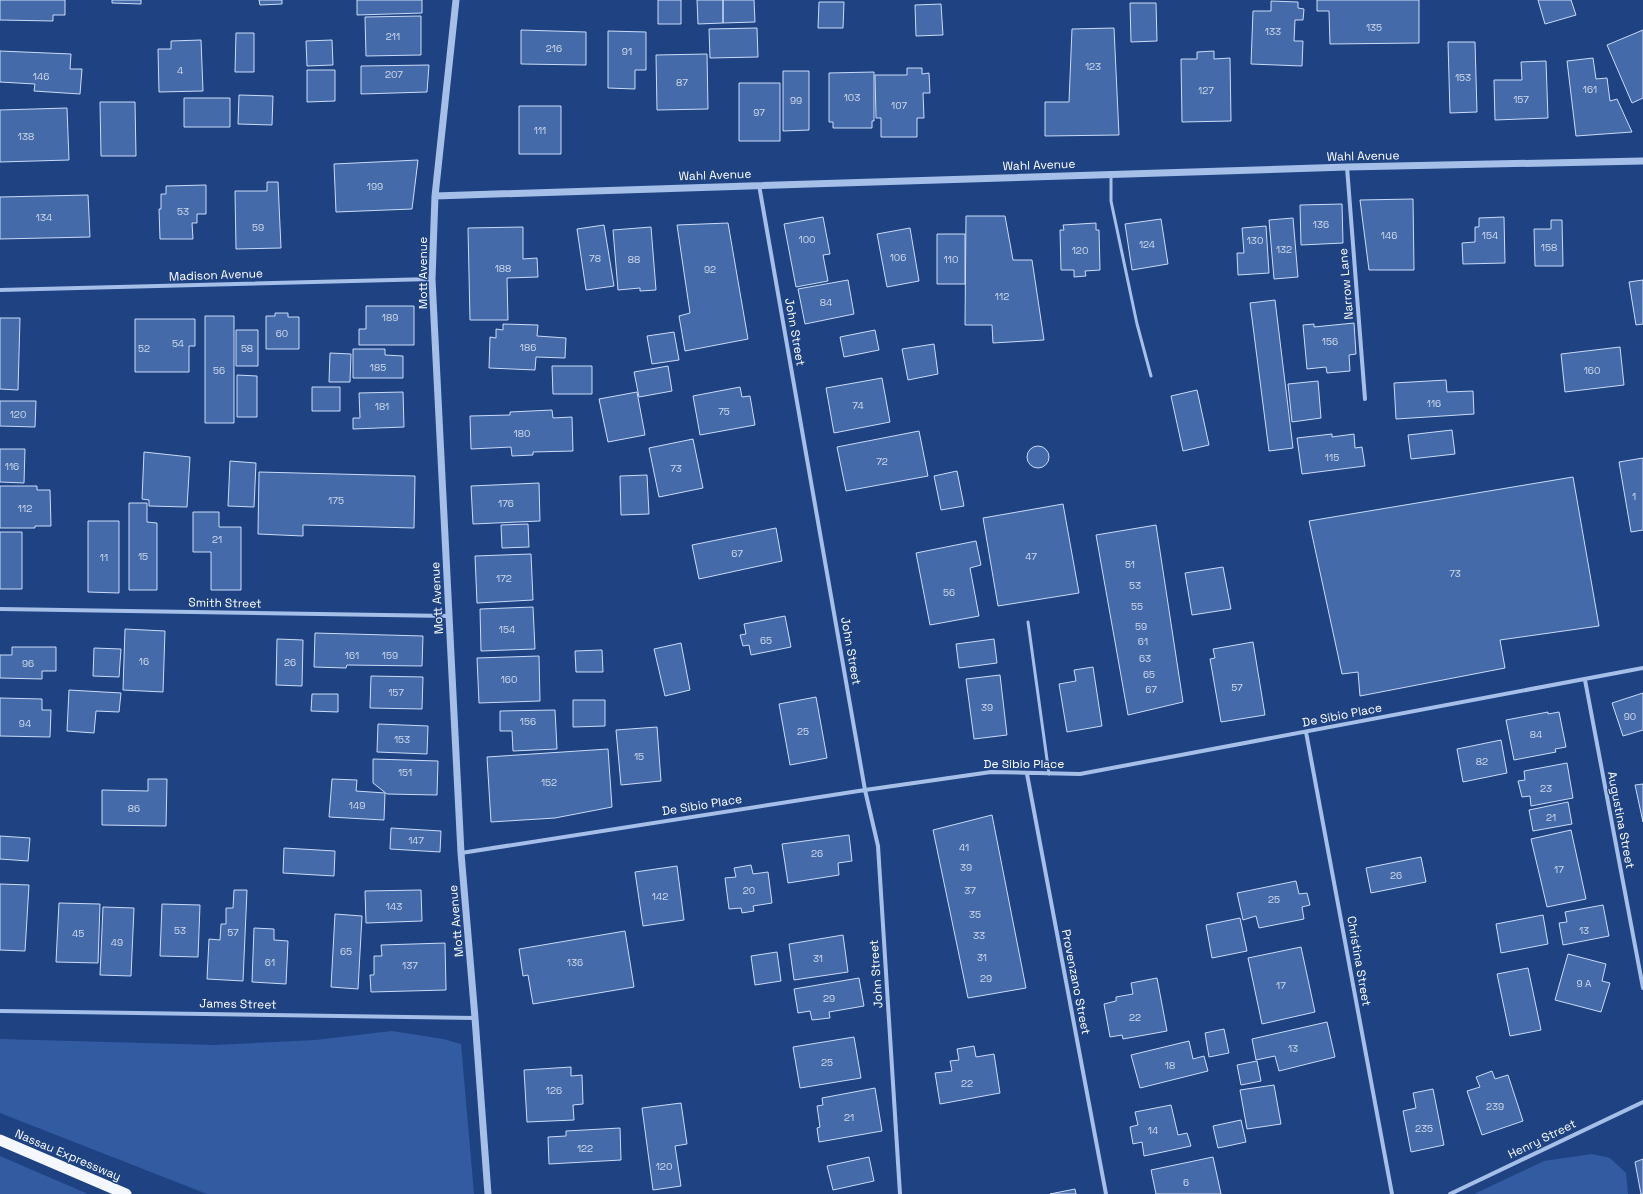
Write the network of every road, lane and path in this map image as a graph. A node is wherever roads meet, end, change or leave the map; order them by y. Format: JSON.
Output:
{"nodes":[{"id":1,"x":456,"y":0,"type":"edge"},
{"id":2,"x":1643,"y":161,"type":"edge"},
{"id":3,"x":1347,"y":167,"type":"junction"},
{"id":4,"x":1111,"y":174,"type":"junction"},
{"id":5,"x":759,"y":185,"type":"junction"},
{"id":6,"x":435,"y":196,"type":"junction"},
{"id":7,"x":432,"y":279,"type":"junction"},
{"id":8,"x":0,"y":290,"type":"edge"},
{"id":9,"x":1151,"y":376,"type":"dead end"},
{"id":10,"x":1365,"y":399,"type":"dead end"},
{"id":11,"x":0,"y":609,"type":"edge"},
{"id":12,"x":449,"y":616,"type":"junction"},
{"id":13,"x":1028,"y":622,"type":"dead end"},
{"id":14,"x":1643,"y":668,"type":"edge"},
{"id":15,"x":1585,"y":680,"type":"junction"},
{"id":16,"x":1306,"y":732,"type":"junction"},
{"id":17,"x":1027,"y":774,"type":"junction"},
{"id":18,"x":1049,"y":774,"type":"junction"},
{"id":19,"x":865,"y":790,"type":"junction"},
{"id":20,"x":461,"y":853,"type":"junction"},
{"id":21,"x":1643,"y":988,"type":"edge"},
{"id":22,"x":0,"y":1011,"type":"edge"},
{"id":23,"x":475,"y":1018,"type":"junction"},
{"id":24,"x":1643,"y":1102,"type":"edge"},
{"id":25,"x":0,"y":1140,"type":"edge"},
{"id":26,"x":126,"y":1194,"type":"edge"},
{"id":27,"x":488,"y":1194,"type":"edge"},
{"id":28,"x":900,"y":1194,"type":"edge"},
{"id":29,"x":1106,"y":1194,"type":"edge"},
{"id":30,"x":1392,"y":1194,"type":"edge"},
{"id":31,"x":1450,"y":1194,"type":"edge"}],
"edges":[{"from":1,"to":6,"type":"street","name":"Mott Avenue"},
{"from":2,"to":3,"type":"street","name":"Wahl Avenue"},
{"from":3,"to":4,"type":"street","name":"Wahl Avenue"},
{"from":3,"to":10,"type":"street","name":"Narrow Lane"},
{"from":4,"to":5,"type":"street","name":"Wahl Avenue"},
{"from":4,"to":9,"type":"lane"},
{"from":5,"to":6,"type":"street","name":"Wahl Avenue"},
{"from":5,"to":19,"type":"street","name":"John Street"},
{"from":6,"to":7,"type":"street","name":"Mott Avenue"},
{"from":7,"to":8,"type":"street","name":"Madison Avenue"},
{"from":7,"to":12,"type":"street","name":"Mott Avenue"},
{"from":11,"to":12,"type":"street","name":"Smith Street"},
{"from":12,"to":20,"type":"street","name":"Mott Avenue"},
{"from":13,"to":18,"type":"lane"},
{"from":14,"to":15,"type":"street","name":"De Sibio Place"},
{"from":15,"to":16,"type":"street","name":"De Sibio Place"},
{"from":15,"to":21,"type":"street","name":"Augustina Street"},
{"from":16,"to":18,"type":"street","name":"De Sibio Place"},
{"from":16,"to":30,"type":"street","name":"Christina Street"},
{"from":17,"to":18,"type":"street","name":"De Sibio Place"},
{"from":17,"to":19,"type":"street","name":"De Sibio Place"},
{"from":17,"to":29,"type":"street","name":"Provenzano Street"},
{"from":19,"to":20,"type":"street","name":"De Sibio Place"},
{"from":19,"to":28,"type":"street","name":"John Street"},
{"from":20,"to":23,"type":"street","name":"Mott Avenue"},
{"from":22,"to":23,"type":"street","name":"James Street"},
{"from":23,"to":27,"type":"street","name":"Mott Avenue"},
{"from":24,"to":31,"type":"street","name":"Henry Street"},
{"from":25,"to":26,"type":"highway","name":"Nassau Expressway"}]}
